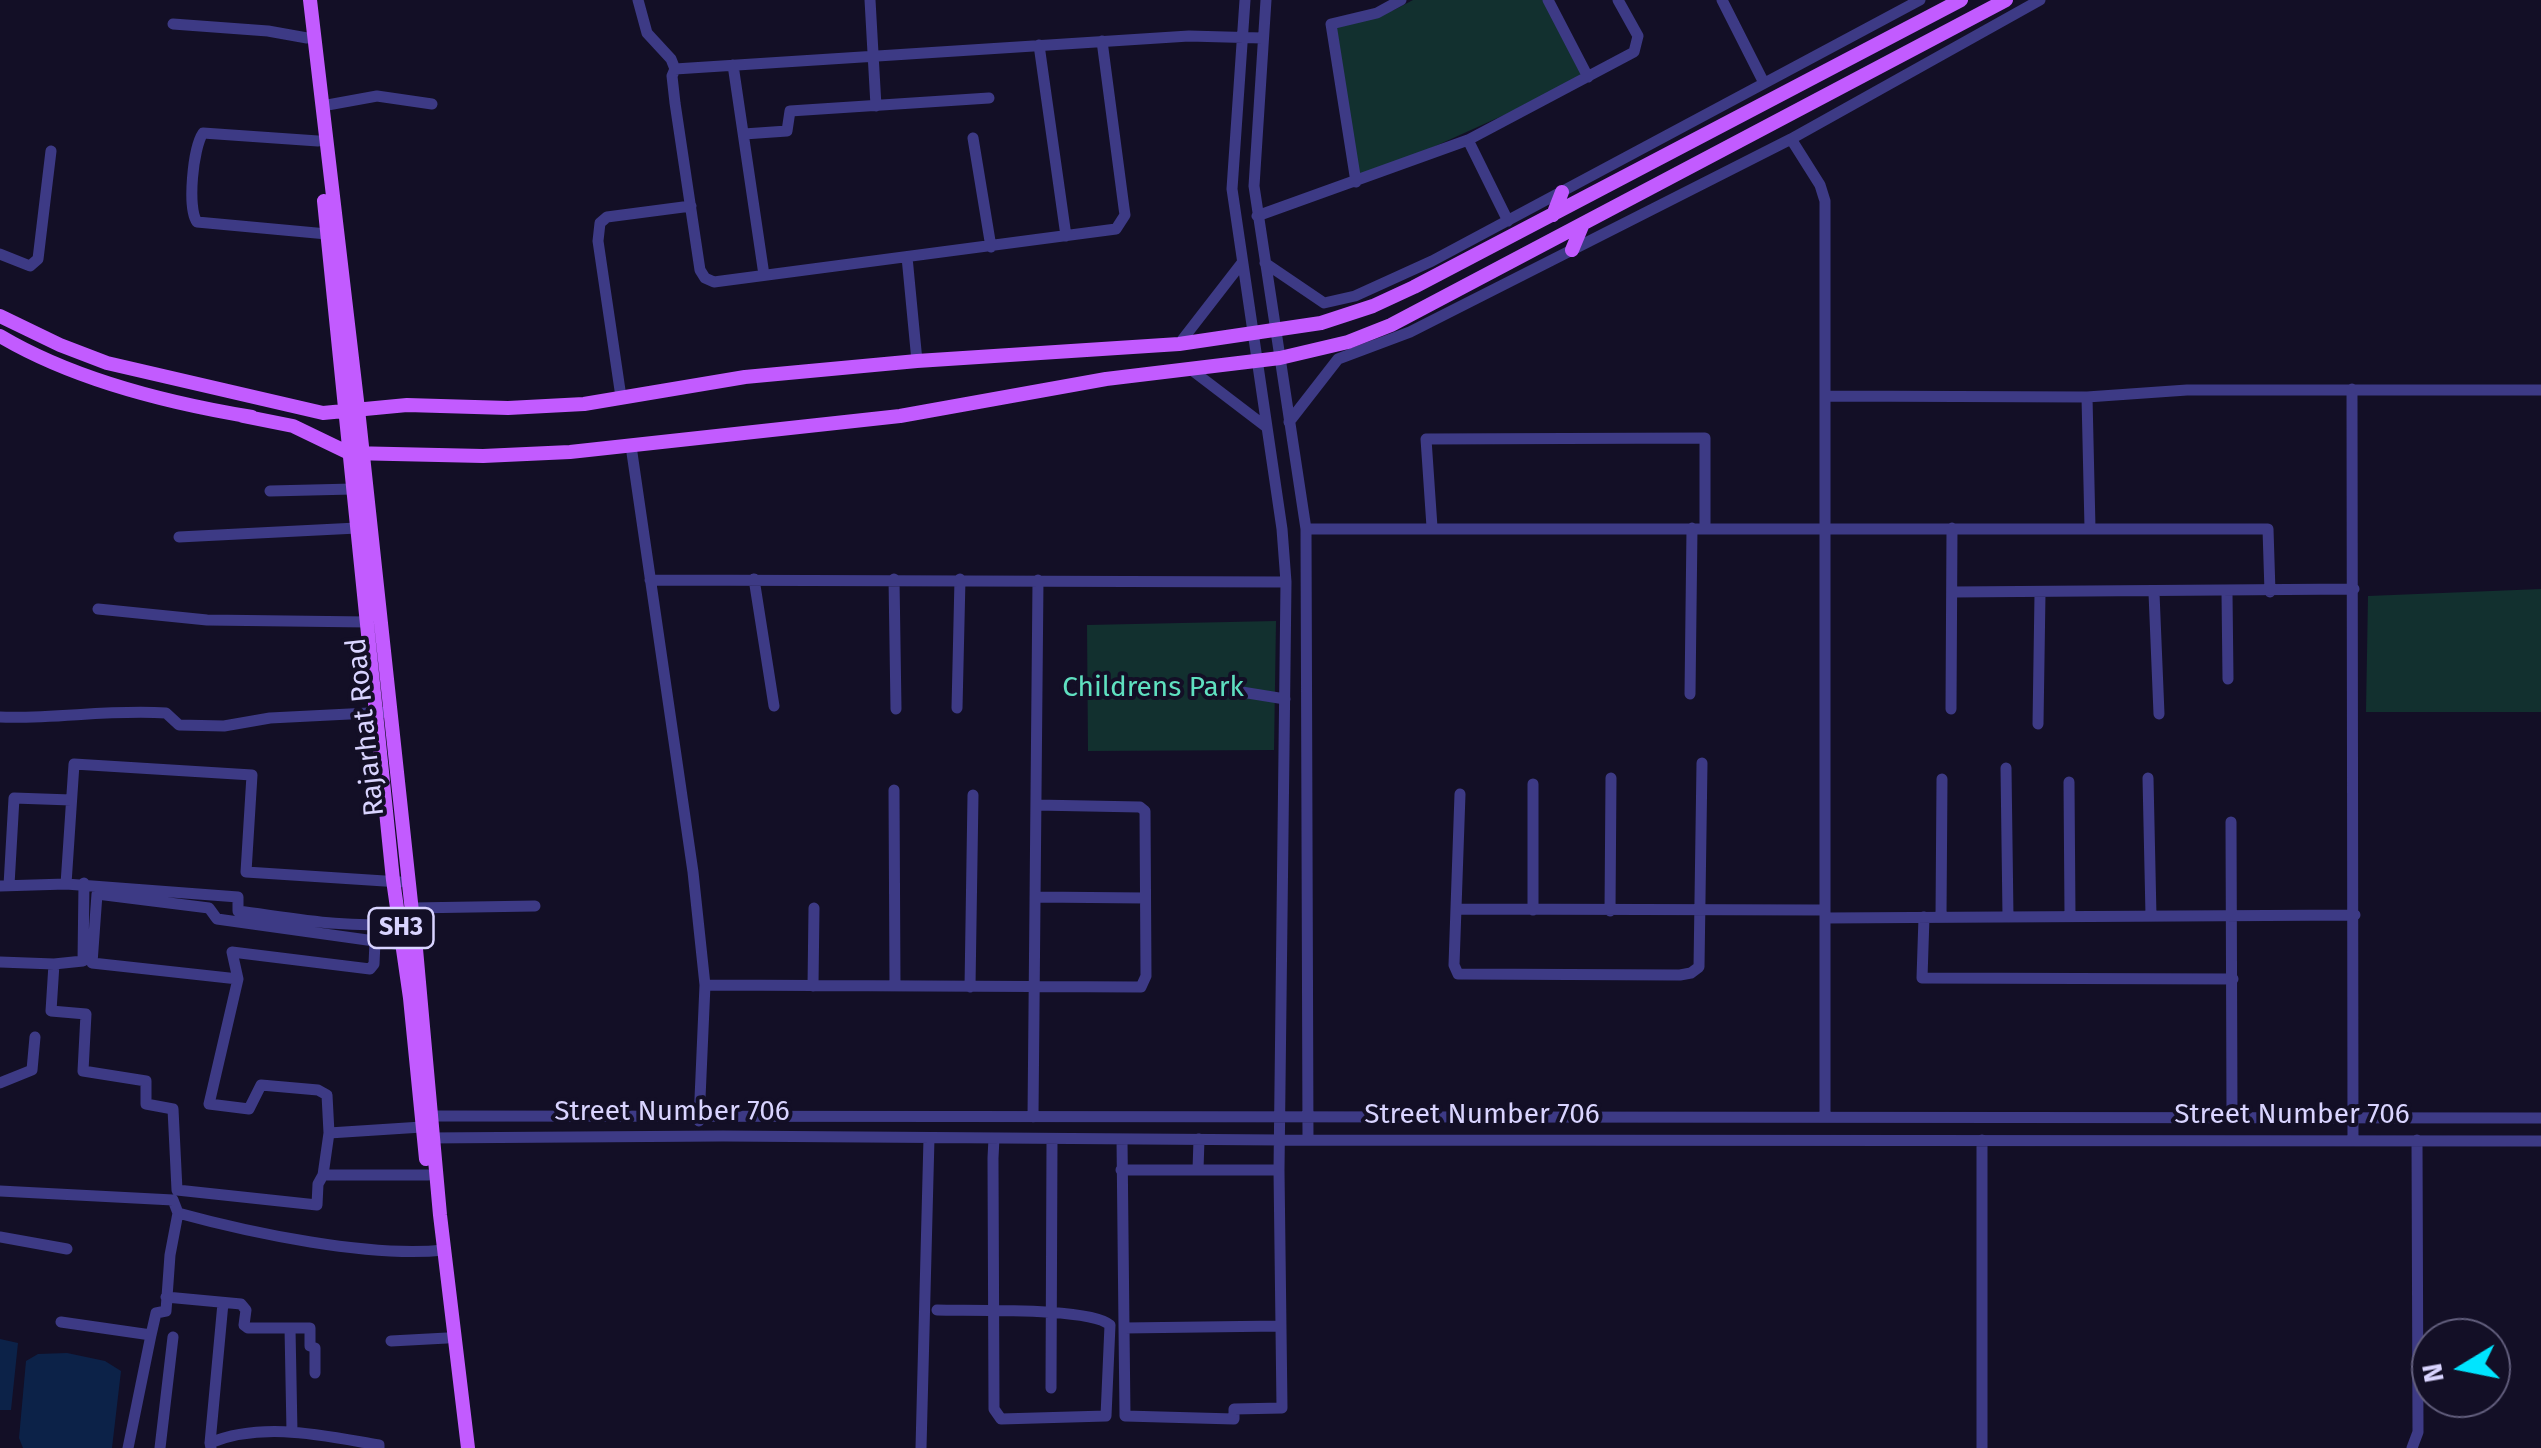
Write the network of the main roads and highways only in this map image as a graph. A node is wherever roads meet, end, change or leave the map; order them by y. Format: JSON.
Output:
{"nodes":[{"id":1,"x":302,"y":0,"type":"edge"},
{"id":2,"x":310,"y":0,"type":"edge"},
{"id":3,"x":1961,"y":0,"type":"edge"},
{"id":4,"x":2006,"y":0,"type":"edge"},
{"id":5,"x":1562,"y":192,"type":"road end"},
{"id":6,"x":1553,"y":215,"type":"junction"},
{"id":7,"x":1582,"y":225,"type":"junction"},
{"id":8,"x":1572,"y":250,"type":"road end"},
{"id":9,"x":0,"y":316,"type":"edge"},
{"id":10,"x":0,"y":336,"type":"edge"},
{"id":11,"x":351,"y":409,"type":"junction"},
{"id":12,"x":355,"y":453,"type":"junction"},
{"id":13,"x":384,"y":712,"type":"junction"},
{"id":14,"x":426,"y":1127,"type":"junction"},
{"id":15,"x":441,"y":1251,"type":"junction"},
{"id":16,"x":458,"y":1448,"type":"edge"},
{"id":17,"x":468,"y":1448,"type":"edge"}],
"edges":[{"from":1,"to":11,"type":"main road","name":"Rajarhat Road","number":"SH3"},
{"from":2,"to":11,"type":"main road","name":"Rajarhat Road","number":"SH3"},
{"from":3,"to":6,"type":"main road"},
{"from":4,"to":7,"type":"main road"},
{"from":5,"to":6,"type":"main road"},
{"from":6,"to":11,"type":"main road"},
{"from":7,"to":8,"type":"main road"},
{"from":7,"to":12,"type":"main road"},
{"from":9,"to":11,"type":"main road"},
{"from":10,"to":12,"type":"main road"},
{"from":11,"to":12,"type":"main road","name":"Rajarhat Road","number":"SH3"},
{"from":12,"to":13,"type":"main road","name":"Rajarhat Road","number":"SH3"},
{"from":12,"to":13,"type":"main road","name":"Rajarhat Road","number":"SH3"},
{"from":13,"to":14,"type":"main road","name":"Rajarhat Road","number":"SH3"},
{"from":13,"to":14,"type":"main road","name":"Rajarhat Road","number":"SH3"},
{"from":14,"to":15,"type":"main road","name":"Rajarhat Road","number":"SH3"},
{"from":14,"to":15,"type":"main road","name":"Rajarhat Road","number":"SH3"},
{"from":15,"to":16,"type":"main road","name":"Rajarhat Road","number":"SH3"},
{"from":15,"to":17,"type":"main road","name":"Rajarhat Road","number":"SH3"}]}
